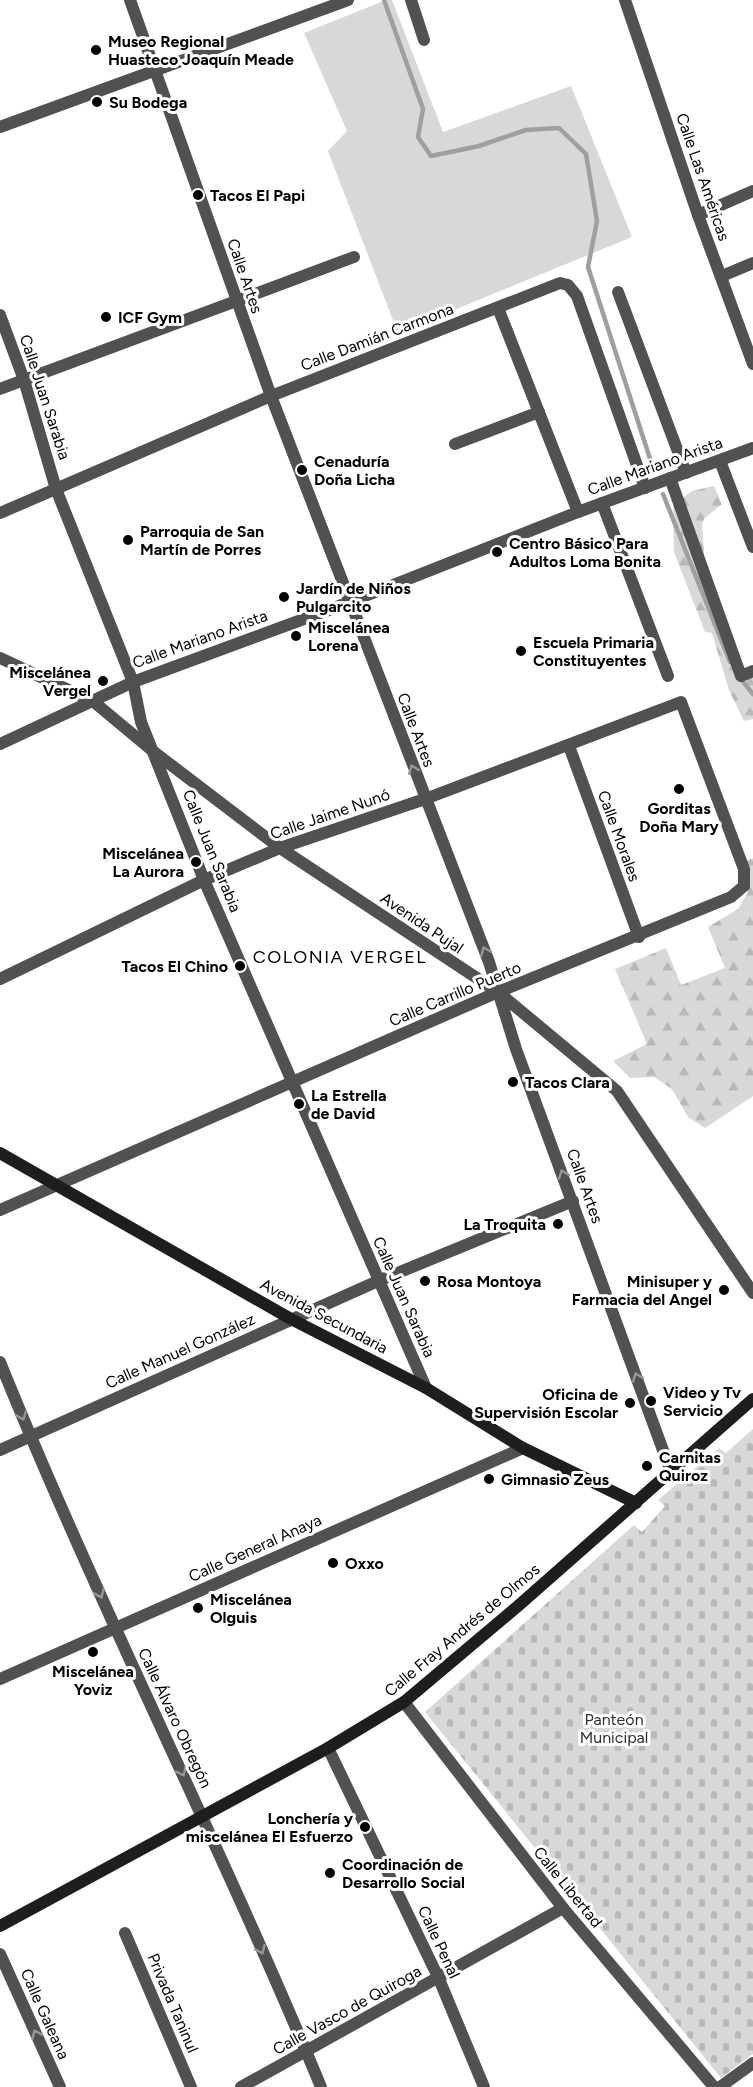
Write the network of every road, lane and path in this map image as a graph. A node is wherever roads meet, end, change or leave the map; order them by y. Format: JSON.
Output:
{"nodes":[{"id":1,"x":130,"y":0,"type":"edge"},
{"id":2,"x":348,"y":0,"type":"edge"},
{"id":3,"x":411,"y":0,"type":"edge"},
{"id":4,"x":625,"y":0,"type":"edge"},
{"id":5,"x":424,"y":40,"type":"dead end"},
{"id":6,"x":157,"y":68,"type":"junction"},
{"id":7,"x":0,"y":127,"type":"edge"},
{"id":8,"x":753,"y":191,"type":"edge"},
{"id":9,"x":698,"y":215,"type":"junction"},
{"id":10,"x":354,"y":257,"type":"dead end"},
{"id":11,"x":753,"y":263,"type":"edge"},
{"id":12,"x":722,"y":276,"type":"junction"},
{"id":13,"x":618,"y":292,"type":"dead end"},
{"id":14,"x":235,"y":300,"type":"junction"},
{"id":15,"x":498,"y":308,"type":"junction"},
{"id":16,"x":0,"y":315,"type":"edge"},
{"id":17,"x":753,"y":364,"type":"edge"},
{"id":18,"x":24,"y":380,"type":"junction"},
{"id":19,"x":0,"y":389,"type":"edge"},
{"id":20,"x":271,"y":396,"type":"junction"},
{"id":21,"x":539,"y":412,"type":"junction"},
{"id":22,"x":455,"y":444,"type":"dead end"},
{"id":23,"x":753,"y":448,"type":"edge"},
{"id":24,"x":720,"y":461,"type":"junction"},
{"id":25,"x":686,"y":473,"type":"junction"},
{"id":26,"x":670,"y":478,"type":"junction"},
{"id":27,"x":645,"y":488,"type":"junction"},
{"id":28,"x":57,"y":489,"type":"junction"},
{"id":29,"x":602,"y":503,"type":"junction"},
{"id":30,"x":578,"y":512,"type":"junction"},
{"id":31,"x":0,"y":513,"type":"edge"},
{"id":32,"x":753,"y":547,"type":"edge"},
{"id":33,"x":350,"y":602,"type":"junction"},
{"id":34,"x":0,"y":658,"type":"edge"},
{"id":35,"x":747,"y":674,"type":"edge"},
{"id":36,"x":668,"y":676,"type":"dead end"},
{"id":37,"x":133,"y":682,"type":"junction"},
{"id":38,"x":94,"y":702,"type":"junction"},
{"id":39,"x":681,"y":702,"type":"joint"},
{"id":40,"x":0,"y":744,"type":"edge"},
{"id":41,"x":569,"y":746,"type":"junction"},
{"id":42,"x":154,"y":752,"type":"junction"},
{"id":43,"x":425,"y":799,"type":"junction"},
{"id":44,"x":280,"y":848,"type":"junction"},
{"id":45,"x":204,"y":880,"type":"junction"},
{"id":46,"x":639,"y":937,"type":"junction"},
{"id":47,"x":0,"y":979,"type":"edge"},
{"id":48,"x":498,"y":993,"type":"junction"},
{"id":49,"x":294,"y":1081,"type":"junction"},
{"id":50,"x":0,"y":1153,"type":"edge"},
{"id":51,"x":57,"y":1186,"type":"junction"},
{"id":52,"x":573,"y":1201,"type":"junction"},
{"id":53,"x":0,"y":1210,"type":"edge"},
{"id":54,"x":378,"y":1281,"type":"junction"},
{"id":55,"x":753,"y":1293,"type":"edge"},
{"id":56,"x":291,"y":1319,"type":"junction"},
{"id":57,"x":0,"y":1362,"type":"edge"},
{"id":58,"x":426,"y":1388,"type":"junction"},
{"id":59,"x":753,"y":1399,"type":"edge"},
{"id":60,"x":30,"y":1437,"type":"junction"},
{"id":61,"x":523,"y":1448,"type":"junction"},
{"id":62,"x":0,"y":1450,"type":"edge"},
{"id":63,"x":671,"y":1472,"type":"junction"},
{"id":64,"x":636,"y":1503,"type":"junction"},
{"id":65,"x":115,"y":1628,"type":"junction"},
{"id":66,"x":0,"y":1679,"type":"edge"},
{"id":67,"x":404,"y":1702,"type":"junction"},
{"id":68,"x":328,"y":1748,"type":"junction"},
{"id":69,"x":201,"y":1815,"type":"junction"},
{"id":70,"x":562,"y":1908,"type":"junction"},
{"id":71,"x":0,"y":1926,"type":"edge"},
{"id":72,"x":125,"y":1933,"type":"dead end"},
{"id":73,"x":0,"y":1954,"type":"edge"},
{"id":74,"x":439,"y":1978,"type":"junction"},
{"id":75,"x":307,"y":2051,"type":"junction"},
{"id":76,"x":753,"y":2063,"type":"edge"},
{"id":77,"x":60,"y":2087,"type":"edge"},
{"id":78,"x":191,"y":2087,"type":"edge"},
{"id":79,"x":241,"y":2087,"type":"edge"},
{"id":80,"x":321,"y":2087,"type":"edge"},
{"id":81,"x":484,"y":2087,"type":"edge"},
{"id":82,"x":714,"y":2087,"type":"edge"},
{"id":83,"x":720,"y":2087,"type":"edge"}],
"edges":[{"from":1,"to":6,"type":"street","name":"Calle Artes"},
{"from":2,"to":6,"type":"street"},
{"from":3,"to":5,"type":"street"},
{"from":4,"to":9,"type":"street","name":"Calle Las Américas"},
{"from":6,"to":7,"type":"street"},
{"from":6,"to":14,"type":"street","name":"Calle Artes"},
{"from":8,"to":9,"type":"street"},
{"from":9,"to":12,"type":"street","name":"Calle Las Américas"},
{"from":10,"to":14,"type":"street"},
{"from":11,"to":12,"type":"street"},
{"from":12,"to":17,"type":"street","name":"Calle Las Américas"},
{"from":13,"to":25,"type":"street"},
{"from":14,"to":18,"type":"street"},
{"from":14,"to":20,"type":"street","name":"Calle Artes"},
{"from":15,"to":20,"type":"street","name":"Calle Damián Carmona"},
{"from":15,"to":21,"type":"street"},
{"from":15,"to":27,"type":"street","name":"Calle Damián Carmona"},
{"from":16,"to":18,"type":"street","name":"Calle Juan Sarabia"},
{"from":18,"to":19,"type":"street"},
{"from":18,"to":28,"type":"street","name":"Calle Juan Sarabia"},
{"from":20,"to":28,"type":"street","name":"Calle Damián Carmona"},
{"from":20,"to":33,"type":"street","name":"Calle Artes"},
{"from":21,"to":22,"type":"street"},
{"from":21,"to":30,"type":"street"},
{"from":23,"to":24,"type":"street","name":"Calle Mariano Arista"},
{"from":24,"to":25,"type":"street","name":"Calle Mariano Arista"},
{"from":24,"to":32,"type":"street"},
{"from":25,"to":26,"type":"street","name":"Calle Mariano Arista"},
{"from":26,"to":27,"type":"street","name":"Calle Mariano Arista"},
{"from":26,"to":35,"type":"street"},
{"from":27,"to":29,"type":"street","name":"Calle Mariano Arista"},
{"from":28,"to":31,"type":"street","name":"Calle Damián Carmona"},
{"from":28,"to":37,"type":"street","name":"Calle Juan Sarabia"},
{"from":29,"to":30,"type":"street","name":"Calle Mariano Arista"},
{"from":29,"to":36,"type":"street"},
{"from":30,"to":33,"type":"street","name":"Calle Mariano Arista"},
{"from":33,"to":37,"type":"street","name":"Calle Mariano Arista"},
{"from":43,"to":33,"type":"street","name":"Calle Artes","one_way":true},
{"from":34,"to":38,"type":"street","name":"Avenida Pujal"},
{"from":37,"to":38,"type":"street","name":"Calle Mariano Arista"},
{"from":37,"to":42,"type":"street","name":"Calle Juan Sarabia"},
{"from":38,"to":40,"type":"street","name":"Calle Mariano Arista"},
{"from":38,"to":42,"type":"street","name":"Avenida Pujal"},
{"from":39,"to":41,"type":"street","name":"Calle Jaime Nunó"},
{"from":39,"to":46,"type":"street","name":"Calle Carrillo Puerto"},
{"from":41,"to":43,"type":"street","name":"Calle Jaime Nunó"},
{"from":41,"to":46,"type":"street","name":"Calle Morales"},
{"from":42,"to":44,"type":"street","name":"Avenida Pujal"},
{"from":42,"to":45,"type":"street","name":"Calle Juan Sarabia"},
{"from":43,"to":44,"type":"street","name":"Calle Jaime Nunó"},
{"from":48,"to":43,"type":"street","name":"Calle Artes","one_way":true},
{"from":44,"to":45,"type":"street","name":"Calle Jaime Nunó"},
{"from":44,"to":48,"type":"street","name":"Avenida Pujal"},
{"from":45,"to":47,"type":"street","name":"Calle Jaime Nunó"},
{"from":45,"to":49,"type":"street","name":"Calle Juan Sarabia"},
{"from":46,"to":48,"type":"street","name":"Calle Carrillo Puerto"},
{"from":48,"to":49,"type":"street","name":"Calle Carrillo Puerto"},
{"from":52,"to":48,"type":"street","name":"Calle Artes","one_way":true},
{"from":48,"to":55,"type":"street","name":"Avenida Pujal"},
{"from":49,"to":51,"type":"street","name":"Calle Carrillo Puerto"},
{"from":49,"to":54,"type":"street","name":"Calle Juan Sarabia"},
{"from":50,"to":51,"type":"street","name":"Avenida Secundaria"},
{"from":51,"to":53,"type":"street","name":"Calle Carrillo Puerto"},
{"from":51,"to":56,"type":"street","name":"Avenida Secundaria"},
{"from":52,"to":54,"type":"street","name":"Calle Manuel González"},
{"from":63,"to":52,"type":"street","name":"Calle Artes","one_way":true},
{"from":54,"to":56,"type":"street","name":"Calle Manuel González"},
{"from":54,"to":58,"type":"street","name":"Calle Juan Sarabia"},
{"from":56,"to":58,"type":"street","name":"Avenida Secundaria"},
{"from":56,"to":60,"type":"street","name":"Calle Manuel González"},
{"from":57,"to":60,"type":"street","name":"Calle Álvaro Obregón","one_way":true},
{"from":58,"to":61,"type":"street","name":"Avenida Secundaria"},
{"from":59,"to":63,"type":"street","name":"Calle Fray Andrés de Olmos"},
{"from":60,"to":62,"type":"street","name":"Calle Manuel González"},
{"from":60,"to":65,"type":"street","name":"Calle Álvaro Obregón","one_way":true},
{"from":61,"to":64,"type":"street","name":"Avenida Secundaria"},
{"from":61,"to":65,"type":"street","name":"Calle General Anaya"},
{"from":63,"to":64,"type":"street","name":"Calle Fray Andrés de Olmos"},
{"from":64,"to":67,"type":"street","name":"Calle Fray Andrés de Olmos"},
{"from":65,"to":66,"type":"street","name":"Calle General Anaya"},
{"from":65,"to":69,"type":"street","name":"Calle Álvaro Obregón","one_way":true},
{"from":67,"to":68,"type":"street","name":"Calle Fray Andrés de Olmos"},
{"from":67,"to":70,"type":"street","name":"Calle Libertad"},
{"from":68,"to":69,"type":"street","name":"Calle Fray Andrés de Olmos"},
{"from":68,"to":74,"type":"street","name":"Calle Penal"},
{"from":69,"to":71,"type":"street","name":"Calle Fray Andrés de Olmos"},
{"from":69,"to":75,"type":"street","name":"Calle Álvaro Obregón","one_way":true},
{"from":70,"to":74,"type":"street","name":"Calle Vasco de Quiroga"},
{"from":70,"to":82,"type":"street","name":"Calle Libertad"},
{"from":72,"to":78,"type":"street","name":"Privada Taninul"},
{"from":77,"to":73,"type":"street","name":"Calle Galeana","one_way":true},
{"from":74,"to":75,"type":"street","name":"Calle Vasco de Quiroga"},
{"from":74,"to":81,"type":"street","name":"Calle Penal"},
{"from":75,"to":79,"type":"street","name":"Calle Vasco de Quiroga"},
{"from":75,"to":80,"type":"street","name":"Calle Álvaro Obregón"},
{"from":76,"to":83,"type":"street"}]}
